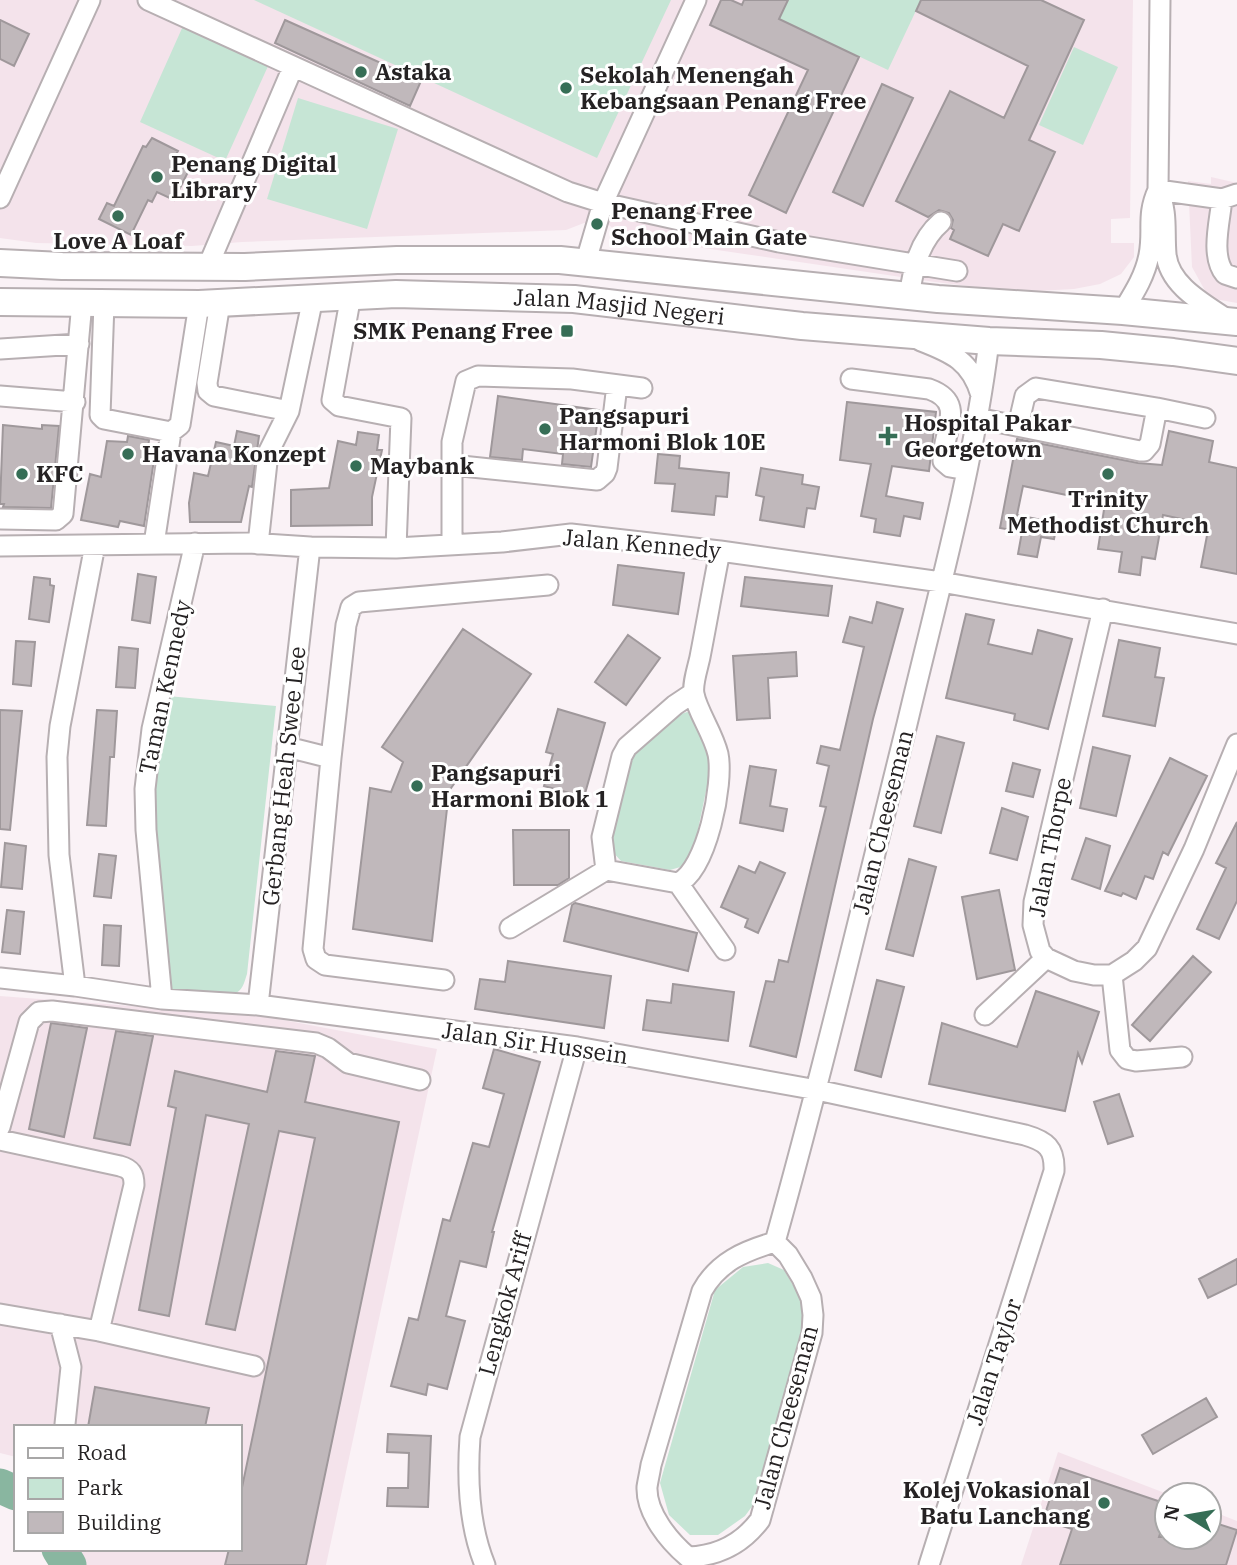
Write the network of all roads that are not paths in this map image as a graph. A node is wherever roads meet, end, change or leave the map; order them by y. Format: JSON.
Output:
{"nodes":[{"id":1,"x":90,"y":0,"type":"edge"},
{"id":2,"x":148,"y":0,"type":"edge"},
{"id":3,"x":696,"y":0,"type":"edge"},
{"id":4,"x":1160,"y":0,"type":"edge"},
{"id":5,"x":293,"y":67,"type":"junction"},
{"id":6,"x":1158,"y":190,"type":"junction"},
{"id":7,"x":1230,"y":197,"type":"edge"},
{"id":8,"x":0,"y":198,"type":"edge"},
{"id":9,"x":603,"y":202,"type":"junction"},
{"id":10,"x":941,"y":222,"type":"dead end"},
{"id":11,"x":586,"y":261,"type":"junction"},
{"id":12,"x":0,"y":263,"type":"edge"},
{"id":13,"x":916,"y":263,"type":"junction"},
{"id":14,"x":208,"y":266,"type":"junction"},
{"id":15,"x":957,"y":271,"type":"dead end"},
{"id":16,"x":1237,"y":278,"type":"edge"},
{"id":17,"x":351,"y":295,"type":"junction"},
{"id":18,"x":909,"y":297,"type":"junction"},
{"id":19,"x":313,"y":298,"type":"junction"},
{"id":20,"x":938,"y":299,"type":"junction"},
{"id":21,"x":0,"y":302,"type":"edge"},
{"id":22,"x":93,"y":303,"type":"junction"},
{"id":23,"x":209,"y":303,"type":"junction"},
{"id":24,"x":1123,"y":311,"type":"junction"},
{"id":25,"x":1233,"y":322,"type":"edge"},
{"id":26,"x":907,"y":335,"type":"junction"},
{"id":27,"x":989,"y":341,"type":"junction"},
{"id":28,"x":79,"y":344,"type":"junction"},
{"id":29,"x":0,"y":349,"type":"edge"},
{"id":30,"x":1237,"y":361,"type":"edge"},
{"id":31,"x":851,"y":379,"type":"dead end"},
{"id":32,"x":617,"y":385,"type":"junction"},
{"id":33,"x":642,"y":388,"type":"dead end"},
{"id":34,"x":0,"y":396,"type":"edge"},
{"id":35,"x":75,"y":402,"type":"junction"},
{"id":36,"x":1157,"y":408,"type":"junction"},
{"id":37,"x":980,"y":409,"type":"junction"},
{"id":38,"x":289,"y":411,"type":"junction"},
{"id":39,"x":1205,"y":418,"type":"dead end"},
{"id":40,"x":1018,"y":426,"type":"junction"},
{"id":41,"x":171,"y":432,"type":"junction"},
{"id":42,"x":452,"y":465,"type":"junction"},
{"id":43,"x":967,"y":470,"type":"junction"},
{"id":44,"x":0,"y":519,"type":"edge"},
{"id":45,"x":195,"y":543,"type":"junction"},
{"id":46,"x":153,"y":544,"type":"junction"},
{"id":47,"x":258,"y":544,"type":"junction"},
{"id":48,"x":95,"y":545,"type":"junction"},
{"id":49,"x":452,"y":545,"type":"junction"},
{"id":50,"x":0,"y":546,"type":"edge"},
{"id":51,"x":68,"y":546,"type":"junction"},
{"id":52,"x":310,"y":547,"type":"junction"},
{"id":53,"x":396,"y":548,"type":"junction"},
{"id":54,"x":720,"y":551,"type":"junction"},
{"id":55,"x":941,"y":582,"type":"junction"},
{"id":56,"x":548,"y":585,"type":"dead end"},
{"id":57,"x":1103,"y":609,"type":"junction"},
{"id":58,"x":1237,"y":634,"type":"edge"},
{"id":59,"x":693,"y":693,"type":"junction"},
{"id":60,"x":1237,"y":744,"type":"edge"},
{"id":61,"x":287,"y":747,"type":"junction"},
{"id":62,"x":331,"y":758,"type":"junction"},
{"id":63,"x":606,"y":870,"type":"junction"},
{"id":64,"x":678,"y":883,"type":"junction"},
{"id":65,"x":510,"y":928,"type":"dead end"},
{"id":66,"x":725,"y":950,"type":"dead end"},
{"id":67,"x":1046,"y":958,"type":"junction"},
{"id":68,"x":1112,"y":975,"type":"junction"},
{"id":69,"x":0,"y":978,"type":"edge"},
{"id":70,"x":444,"y":980,"type":"dead end"},
{"id":71,"x":75,"y":986,"type":"junction"},
{"id":72,"x":162,"y":999,"type":"junction"},
{"id":73,"x":258,"y":1005,"type":"junction"},
{"id":74,"x":985,"y":1015,"type":"dead end"},
{"id":75,"x":577,"y":1047,"type":"junction"},
{"id":76,"x":1182,"y":1057,"type":"dead end"},
{"id":77,"x":420,"y":1080,"type":"dead end"},
{"id":78,"x":817,"y":1090,"type":"junction"},
{"id":79,"x":0,"y":1127,"type":"edge"},
{"id":80,"x":0,"y":1140,"type":"edge"},
{"id":81,"x":1055,"y":1159,"type":"joint"},
{"id":82,"x":775,"y":1242,"type":"junction"},
{"id":83,"x":0,"y":1314,"type":"edge"},
{"id":84,"x":60,"y":1324,"type":"junction"},
{"id":85,"x":99,"y":1331,"type":"junction"},
{"id":86,"x":254,"y":1366,"type":"dead end"},
{"id":87,"x":65,"y":1424,"type":"dead end"},
{"id":88,"x":687,"y":1561,"type":"edge"},
{"id":89,"x":485,"y":1565,"type":"edge"},
{"id":90,"x":929,"y":1565,"type":"edge"}],
"edges":[{"from":1,"to":8,"type":"street"},
{"from":2,"to":5,"type":"street"},
{"from":3,"to":9,"type":"street"},
{"from":4,"to":6,"type":"street"},
{"from":5,"to":9,"type":"street"},
{"from":5,"to":14,"type":"street"},
{"from":6,"to":7,"type":"street"},
{"from":6,"to":24,"type":"street"},
{"from":6,"to":25,"type":"street"},
{"from":7,"to":16,"type":"street"},
{"from":9,"to":11,"type":"street"},
{"from":9,"to":13,"type":"street"},
{"from":10,"to":13,"type":"street"},
{"from":11,"to":14,"type":"highway","name":"Jalan Masjid Negeri"},
{"from":11,"to":18,"type":"highway","name":"Jalan Masjid Negeri"},
{"from":12,"to":14,"type":"highway","name":"Jalan Masjid Negeri"},
{"from":13,"to":15,"type":"street"},
{"from":13,"to":18,"type":"street"},
{"from":17,"to":19,"type":"highway","name":"Jalan Masjid Negeri"},
{"from":17,"to":26,"type":"highway","name":"Jalan Masjid Negeri"},
{"from":17,"to":53,"type":"street"},
{"from":18,"to":20,"type":"highway","name":"Jalan Masjid Negeri"},
{"from":19,"to":23,"type":"highway","name":"Jalan Masjid Negeri"},
{"from":19,"to":38,"type":"street"},
{"from":20,"to":24,"type":"highway","name":"Jalan Masjid Negeri"},
{"from":20,"to":27,"type":"highway"},
{"from":21,"to":22,"type":"highway","name":"Jalan Masjid Negeri"},
{"from":22,"to":23,"type":"highway","name":"Jalan Masjid Negeri"},
{"from":22,"to":28,"type":"street"},
{"from":22,"to":41,"type":"street"},
{"from":23,"to":38,"type":"street"},
{"from":23,"to":41,"type":"street"},
{"from":24,"to":25,"type":"highway","name":"Jalan Masjid Negeri"},
{"from":26,"to":27,"type":"highway","name":"Jalan Masjid Negeri"},
{"from":26,"to":37,"type":"street"},
{"from":27,"to":30,"type":"highway","name":"Jalan Masjid Negeri"},
{"from":27,"to":37,"type":"street","name":"Jalan Cheeseman"},
{"from":28,"to":29,"type":"street"},
{"from":28,"to":35,"type":"street"},
{"from":31,"to":43,"type":"street"},
{"from":32,"to":33,"type":"street"},
{"from":32,"to":42,"type":"street"},
{"from":32,"to":42,"type":"street"},
{"from":34,"to":35,"type":"street"},
{"from":35,"to":44,"type":"street"},
{"from":35,"to":51,"type":"street"},
{"from":36,"to":39,"type":"street"},
{"from":36,"to":40,"type":"street"},
{"from":36,"to":40,"type":"street"},
{"from":37,"to":40,"type":"street"},
{"from":37,"to":43,"type":"street","name":"Jalan Cheeseman"},
{"from":38,"to":47,"type":"street"},
{"from":41,"to":46,"type":"street"},
{"from":42,"to":49,"type":"street"},
{"from":43,"to":55,"type":"street","name":"Jalan Cheeseman"},
{"from":45,"to":46,"type":"street","name":"Jalan Kennedy"},
{"from":45,"to":47,"type":"street","name":"Jalan Kennedy"},
{"from":45,"to":72,"type":"street","name":"Taman Kennedy"},
{"from":46,"to":48,"type":"street","name":"Jalan Kennedy"},
{"from":47,"to":52,"type":"street","name":"Jalan Kennedy"},
{"from":48,"to":51,"type":"street","name":"Jalan Kennedy"},
{"from":48,"to":71,"type":"street"},
{"from":49,"to":53,"type":"street","name":"Jalan Kennedy"},
{"from":49,"to":54,"type":"street","name":"Jalan Kennedy"},
{"from":50,"to":51,"type":"street","name":"Jalan Kennedy"},
{"from":52,"to":53,"type":"street","name":"Jalan Kennedy"},
{"from":52,"to":61,"type":"street","name":"Gerbang Heah Swee Lee"},
{"from":54,"to":55,"type":"street","name":"Jalan Kennedy"},
{"from":54,"to":59,"type":"street"},
{"from":55,"to":57,"type":"street","name":"Jalan Kennedy"},
{"from":55,"to":78,"type":"street","name":"Jalan Cheeseman"},
{"from":56,"to":62,"type":"street"},
{"from":57,"to":58,"type":"street","name":"Jalan Kennedy"},
{"from":57,"to":67,"type":"street","name":"Jalan Thorpe"},
{"from":59,"to":63,"type":"street"},
{"from":59,"to":64,"type":"street"},
{"from":60,"to":68,"type":"street"},
{"from":61,"to":62,"type":"street"},
{"from":61,"to":73,"type":"street","name":"Gerbang Heah Swee Lee"},
{"from":62,"to":70,"type":"street"},
{"from":63,"to":64,"type":"street"},
{"from":63,"to":65,"type":"street"},
{"from":64,"to":66,"type":"street"},
{"from":67,"to":68,"type":"street"},
{"from":67,"to":74,"type":"street"},
{"from":68,"to":76,"type":"street"},
{"from":69,"to":71,"type":"street","name":"Jalan Sir Hussein"},
{"from":71,"to":72,"type":"street","name":"Jalan Sir Hussein"},
{"from":72,"to":73,"type":"street","name":"Jalan Sir Hussein"},
{"from":73,"to":75,"type":"street","name":"Jalan Sir Hussein"},
{"from":75,"to":78,"type":"street","name":"Jalan Sir Hussein"},
{"from":75,"to":89,"type":"street","name":"Lengkok Ariff"},
{"from":77,"to":79,"type":"street"},
{"from":78,"to":81,"type":"street","name":"Jalan Sir Hussein"},
{"from":78,"to":82,"type":"street","name":"Jalan Cheeseman"},
{"from":80,"to":85,"type":"street"},
{"from":81,"to":90,"type":"street","name":"Jalan Taylor"},
{"from":82,"to":88,"type":"street","name":"Jalan Cheeseman"},
{"from":82,"to":88,"type":"street","name":"Jalan Cheeseman"},
{"from":83,"to":84,"type":"street"},
{"from":84,"to":85,"type":"street"},
{"from":84,"to":87,"type":"street"},
{"from":85,"to":86,"type":"street"}]}
